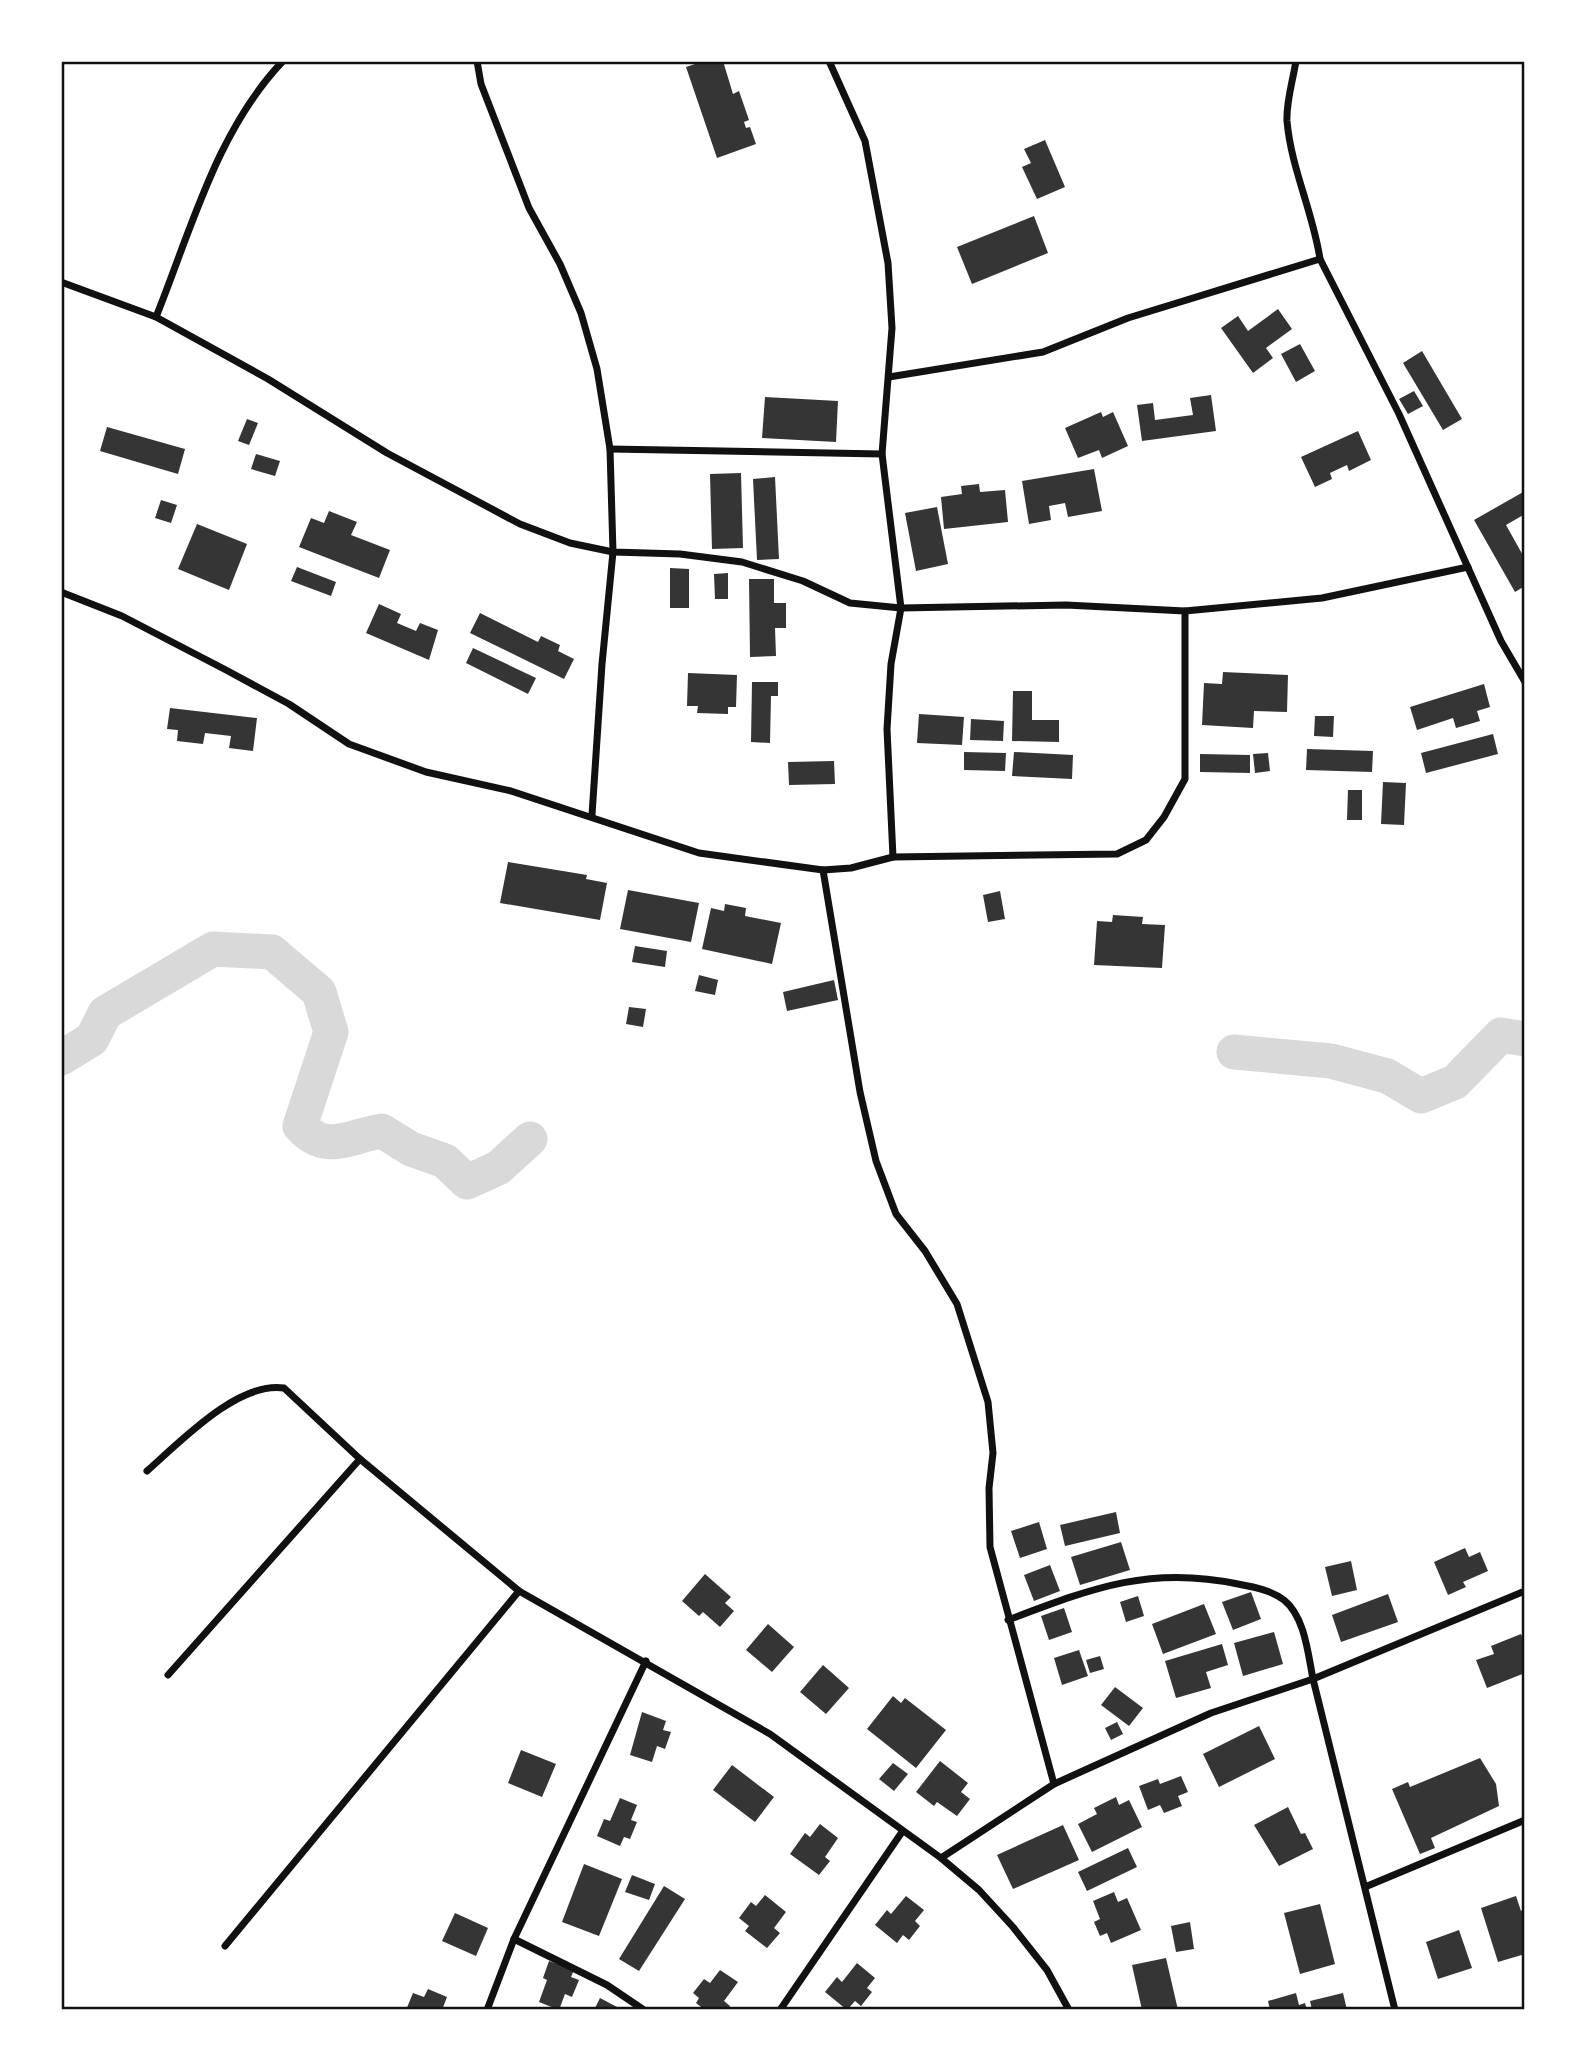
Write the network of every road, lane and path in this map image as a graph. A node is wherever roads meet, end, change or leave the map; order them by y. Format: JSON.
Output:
{"nodes":[{"id":1,"x":283,"y":61,"type":"edge"},
{"id":2,"x":477,"y":61,"type":"edge"},
{"id":3,"x":829,"y":61,"type":"edge"},
{"id":4,"x":1296,"y":61,"type":"edge"},
{"id":5,"x":1320,"y":259,"type":"junction"},
{"id":6,"x":61,"y":282,"type":"edge"},
{"id":7,"x":156,"y":317,"type":"junction"},
{"id":8,"x":888,"y":377,"type":"junction"},
{"id":9,"x":610,"y":449,"type":"junction"},
{"id":10,"x":881,"y":453,"type":"junction"},
{"id":11,"x":613,"y":552,"type":"junction"},
{"id":12,"x":1468,"y":568,"type":"junction"},
{"id":13,"x":61,"y":592,"type":"edge"},
{"id":14,"x":901,"y":608,"type":"junction"},
{"id":15,"x":1185,"y":611,"type":"junction"},
{"id":16,"x":1525,"y":682,"type":"edge"},
{"id":17,"x":592,"y":815,"type":"junction"},
{"id":18,"x":893,"y":857,"type":"junction"},
{"id":19,"x":823,"y":870,"type":"junction"},
{"id":20,"x":360,"y":1459,"type":"junction"},
{"id":21,"x":147,"y":1471,"type":"dead end"},
{"id":22,"x":519,"y":1591,"type":"junction"},
{"id":23,"x":1525,"y":1591,"type":"edge"},
{"id":24,"x":1009,"y":1620,"type":"junction"},
{"id":25,"x":646,"y":1661,"type":"junction"},
{"id":26,"x":168,"y":1675,"type":"dead end"},
{"id":27,"x":1313,"y":1679,"type":"junction"},
{"id":28,"x":1054,"y":1784,"type":"junction"},
{"id":29,"x":1525,"y":1819,"type":"edge"},
{"id":30,"x":902,"y":1832,"type":"junction"},
{"id":31,"x":941,"y":1858,"type":"junction"},
{"id":32,"x":1365,"y":1887,"type":"junction"},
{"id":33,"x":514,"y":1939,"type":"junction"},
{"id":34,"x":225,"y":1946,"type":"dead end"},
{"id":35,"x":487,"y":2010,"type":"edge"},
{"id":36,"x":644,"y":2010,"type":"edge"},
{"id":37,"x":779,"y":2010,"type":"edge"},
{"id":38,"x":1069,"y":2010,"type":"edge"},
{"id":39,"x":1395,"y":2010,"type":"edge"}],
"edges":[{"from":1,"to":7,"type":"street"},
{"from":2,"to":9,"type":"street"},
{"from":3,"to":8,"type":"street"},
{"from":4,"to":5,"type":"street"},
{"from":5,"to":8,"type":"street"},
{"from":5,"to":12,"type":"street"},
{"from":6,"to":7,"type":"street"},
{"from":7,"to":11,"type":"street"},
{"from":8,"to":10,"type":"street"},
{"from":9,"to":10,"type":"street"},
{"from":9,"to":11,"type":"street"},
{"from":10,"to":14,"type":"street"},
{"from":11,"to":14,"type":"street"},
{"from":11,"to":17,"type":"street"},
{"from":12,"to":15,"type":"street"},
{"from":12,"to":16,"type":"street"},
{"from":13,"to":17,"type":"street"},
{"from":14,"to":15,"type":"street"},
{"from":14,"to":18,"type":"street"},
{"from":15,"to":18,"type":"street"},
{"from":17,"to":19,"type":"street"},
{"from":18,"to":19,"type":"street"},
{"from":19,"to":24,"type":"street"},
{"from":20,"to":21,"type":"street"},
{"from":20,"to":22,"type":"street"},
{"from":20,"to":26,"type":"street"},
{"from":22,"to":25,"type":"street"},
{"from":22,"to":34,"type":"street"},
{"from":23,"to":27,"type":"street"},
{"from":24,"to":27,"type":"street"},
{"from":24,"to":28,"type":"street"},
{"from":25,"to":30,"type":"street"},
{"from":25,"to":33,"type":"street"},
{"from":27,"to":28,"type":"street"},
{"from":27,"to":32,"type":"street"},
{"from":28,"to":31,"type":"street"},
{"from":29,"to":32,"type":"street"},
{"from":30,"to":31,"type":"street"},
{"from":30,"to":37,"type":"street"},
{"from":31,"to":38,"type":"street"},
{"from":32,"to":39,"type":"street"},
{"from":33,"to":35,"type":"street"},
{"from":33,"to":36,"type":"street"}]}
